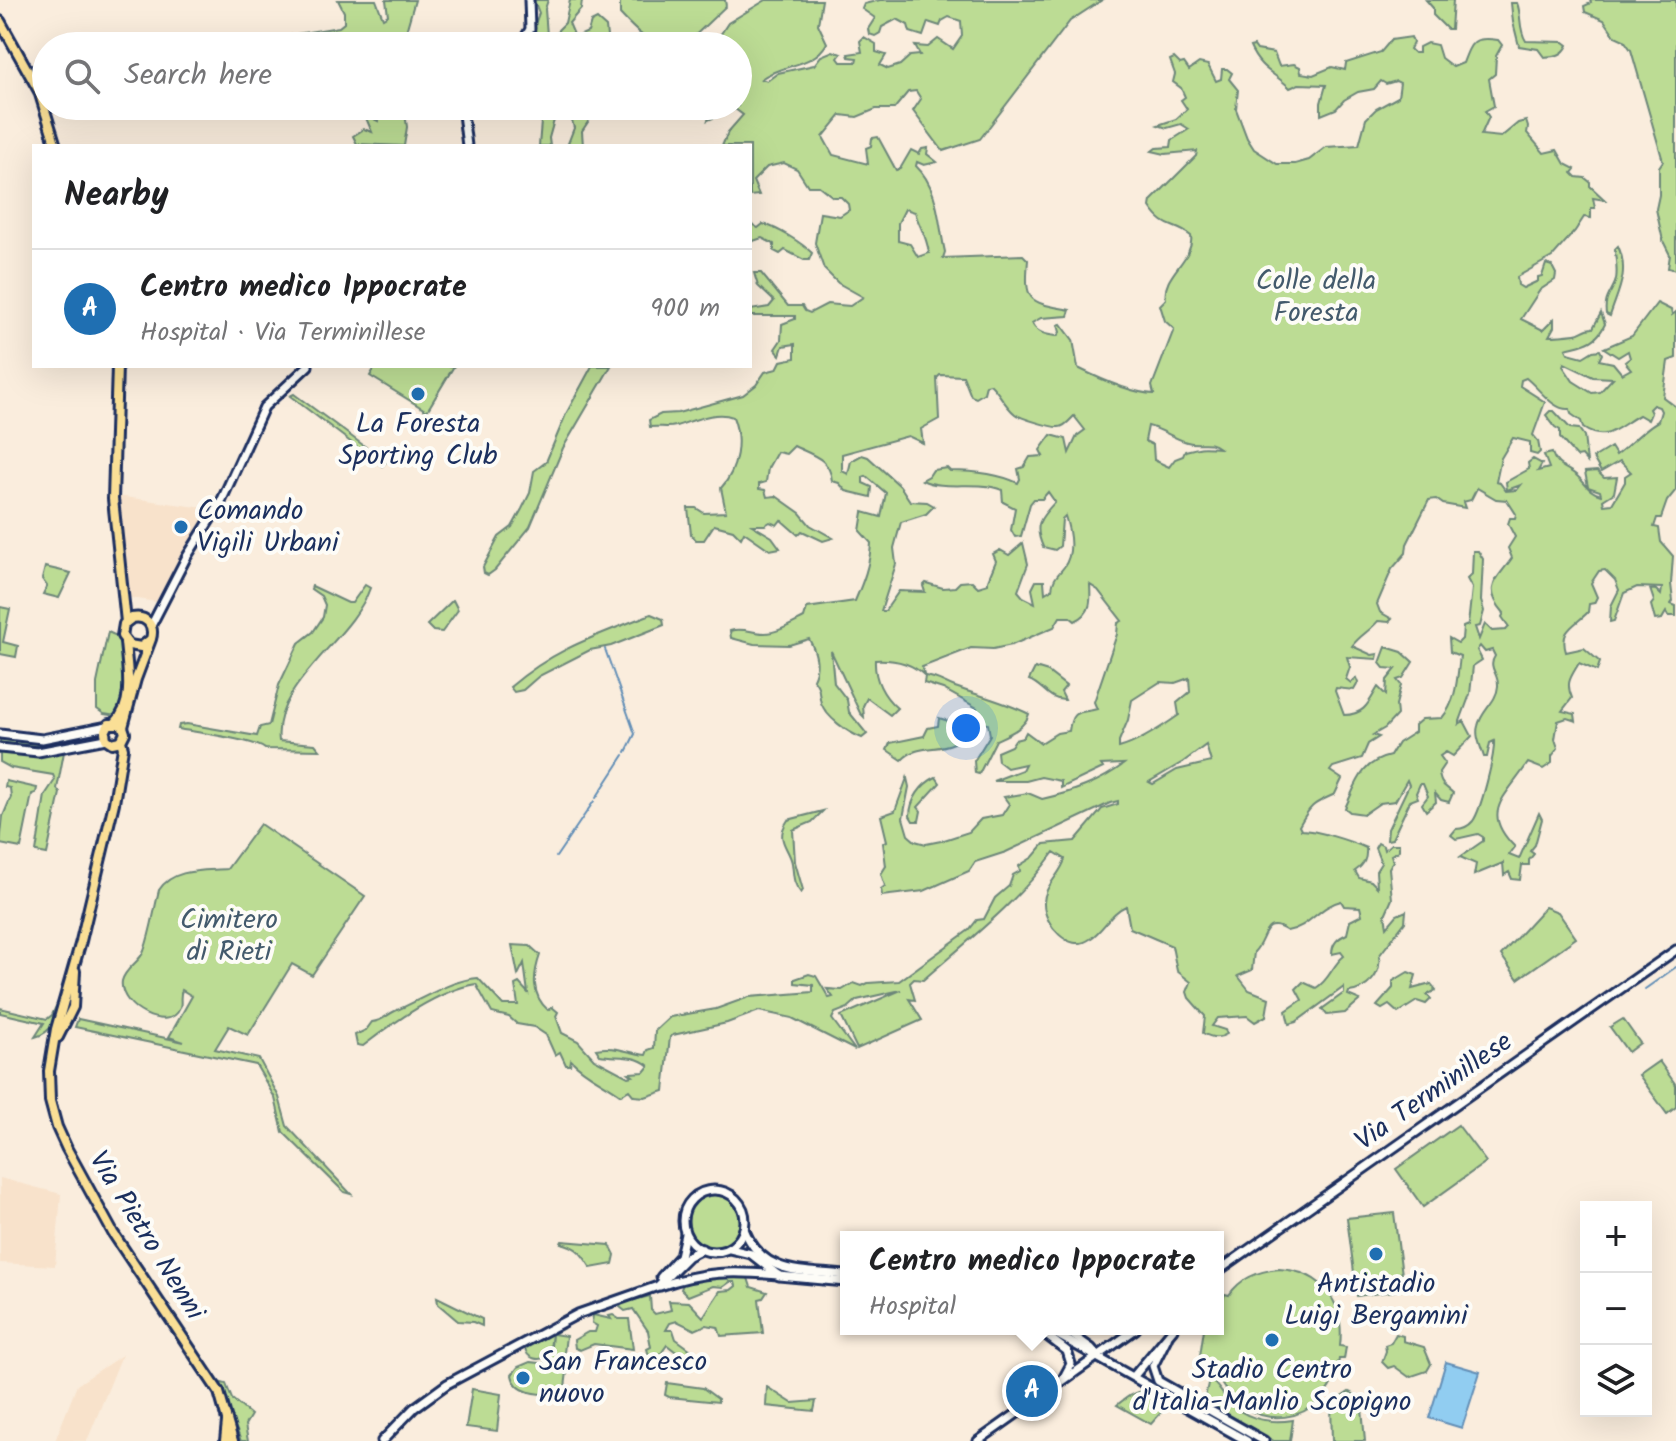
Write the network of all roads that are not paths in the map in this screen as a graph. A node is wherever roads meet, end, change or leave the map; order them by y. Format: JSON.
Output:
{"nodes":[{"id":1,"x":529,"y":0,"type":"edge"},
{"id":2,"x":0,"y":21,"type":"edge"},
{"id":3,"x":528,"y":32,"type":"edge"},
{"id":4,"x":32,"y":78,"type":"edge"},
{"id":5,"x":48,"y":120,"type":"edge"},
{"id":6,"x":464,"y":120,"type":"edge"},
{"id":7,"x":55,"y":144,"type":"edge"},
{"id":8,"x":467,"y":144,"type":"edge"},
{"id":9,"x":117,"y":368,"type":"edge"},
{"id":10,"x":306,"y":368,"type":"edge"},
{"id":11,"x":121,"y":590,"type":"junction"},
{"id":12,"x":167,"y":594,"type":"junction"},
{"id":13,"x":138,"y":617,"type":"junction"},
{"id":14,"x":126,"y":622,"type":"junction"},
{"id":15,"x":151,"y":626,"type":"junction"},
{"id":16,"x":150,"y":640,"type":"junction"},
{"id":17,"x":125,"y":642,"type":"junction"},
{"id":18,"x":115,"y":725,"type":"junction"},
{"id":19,"x":0,"y":734,"type":"edge"},
{"id":20,"x":106,"y":739,"type":"junction"},
{"id":21,"x":121,"y":741,"type":"junction"},
{"id":22,"x":0,"y":748,"type":"edge"},
{"id":23,"x":1676,"y":950,"type":"edge"},
{"id":24,"x":744,"y":1229,"type":"junction"},
{"id":25,"x":686,"y":1232,"type":"junction"},
{"id":26,"x":728,"y":1248,"type":"junction"},
{"id":27,"x":702,"y":1249,"type":"junction"},
{"id":28,"x":1224,"y":1267,"type":"edge"},
{"id":29,"x":840,"y":1274,"type":"edge"},
{"id":30,"x":779,"y":1276,"type":"junction"},
{"id":31,"x":840,"y":1281,"type":"edge"},
{"id":32,"x":658,"y":1286,"type":"junction"},
{"id":33,"x":641,"y":1292,"type":"junction"},
{"id":34,"x":1047,"y":1335,"type":"edge"},
{"id":35,"x":1058,"y":1335,"type":"edge"},
{"id":36,"x":1073,"y":1335,"type":"edge"},
{"id":37,"x":1127,"y":1335,"type":"edge"},
{"id":38,"x":1169,"y":1335,"type":"edge"},
{"id":39,"x":1167,"y":1338,"type":"junction"},
{"id":40,"x":1109,"y":1348,"type":"junction"},
{"id":41,"x":1098,"y":1357,"type":"junction"},
{"id":42,"x":1114,"y":1366,"type":"junction"},
{"id":43,"x":1134,"y":1376,"type":"junction"},
{"id":44,"x":1057,"y":1387,"type":"junction"},
{"id":45,"x":232,"y":1439,"type":"edge"},
{"id":46,"x":382,"y":1441,"type":"edge"},
{"id":47,"x":978,"y":1441,"type":"edge"},
{"id":48,"x":1247,"y":1441,"type":"edge"},
{"id":49,"x":1264,"y":1441,"type":"edge"}],
"edges":[{"from":1,"to":3,"type":"street"},
{"from":2,"to":4,"type":"main road"},
{"from":5,"to":7,"type":"main road"},
{"from":6,"to":8,"type":"street"},
{"from":9,"to":11,"type":"main road"},
{"from":10,"to":12,"type":"street"},
{"from":11,"to":13,"type":"main road"},
{"from":11,"to":14,"type":"main road"},
{"from":12,"to":13,"type":"street"},
{"from":12,"to":15,"type":"street"},
{"from":13,"to":14,"type":"main road"},
{"from":13,"to":15,"type":"main road"},
{"from":14,"to":17,"type":"main road"},
{"from":15,"to":16,"type":"main road"},
{"from":16,"to":17,"type":"main road"},
{"from":16,"to":18,"type":"main road"},
{"from":17,"to":18,"type":"main road"},
{"from":18,"to":19,"type":"street"},
{"from":18,"to":20,"type":"main road"},
{"from":18,"to":21,"type":"main road","name":"Via Pietro Nenni"},
{"from":20,"to":21,"type":"main road"},
{"from":20,"to":22,"type":"street"},
{"from":21,"to":45,"type":"main road","name":"Via Pietro Nenni"},
{"from":23,"to":28,"type":"street","name":"Via Terminillese"},
{"from":24,"to":25,"type":"street"},
{"from":24,"to":26,"type":"street"},
{"from":24,"to":29,"type":"street"},
{"from":25,"to":27,"type":"street"},
{"from":25,"to":33,"type":"street"},
{"from":26,"to":27,"type":"street"},
{"from":26,"to":30,"type":"street"},
{"from":27,"to":32,"type":"street"},
{"from":30,"to":31,"type":"street"},
{"from":30,"to":32,"type":"street"},
{"from":32,"to":33,"type":"street"},
{"from":33,"to":46,"type":"street"},
{"from":34,"to":44,"type":"street"},
{"from":35,"to":41,"type":"street"},
{"from":36,"to":41,"type":"street"},
{"from":37,"to":40,"type":"street"},
{"from":38,"to":39,"type":"street"},
{"from":39,"to":43,"type":"street"},
{"from":39,"to":49,"type":"street"},
{"from":40,"to":41,"type":"street"},
{"from":40,"to":42,"type":"street"},
{"from":41,"to":42,"type":"street"},
{"from":41,"to":44,"type":"street"},
{"from":42,"to":43,"type":"street"},
{"from":43,"to":48,"type":"street"},
{"from":44,"to":47,"type":"street"}]}
